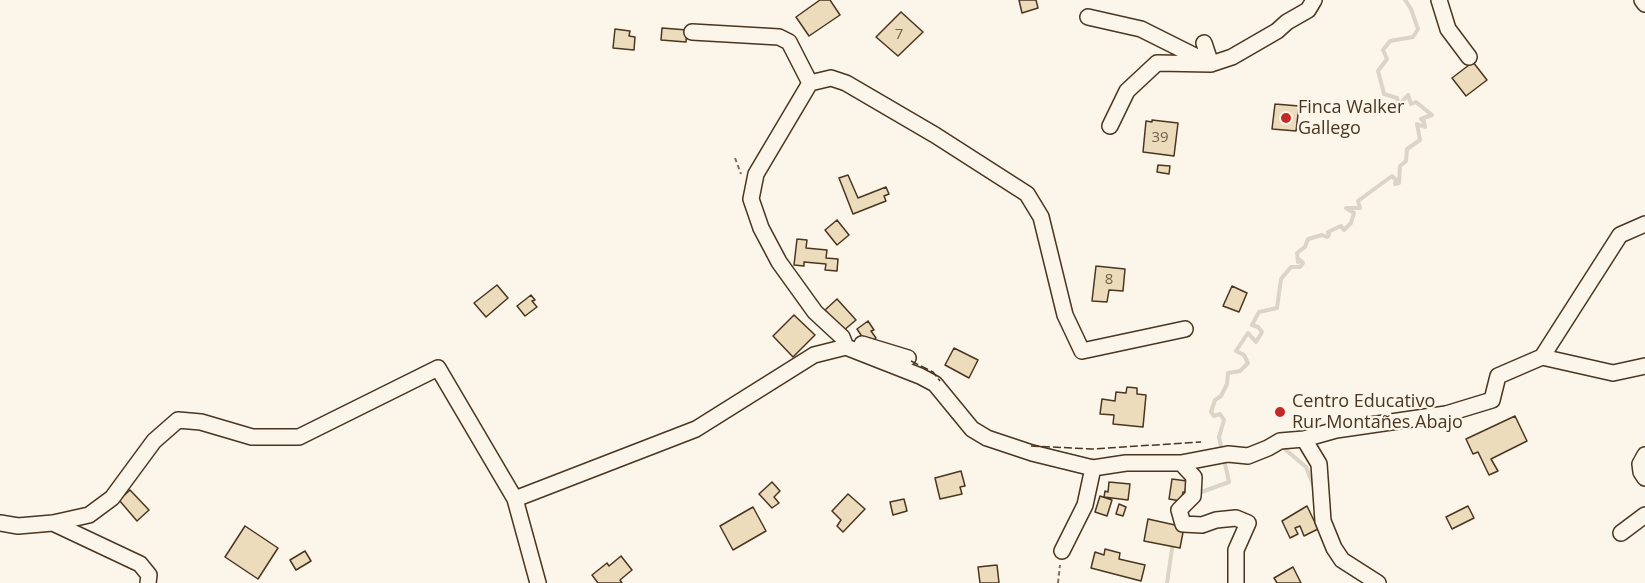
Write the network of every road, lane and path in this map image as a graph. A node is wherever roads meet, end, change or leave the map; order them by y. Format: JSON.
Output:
{"nodes":[{"id":1,"x":1314,"y":0,"type":"edge"},
{"id":2,"x":1439,"y":0,"type":"edge"},
{"id":3,"x":1642,"y":0,"type":"edge"},
{"id":4,"x":1645,"y":4,"type":"edge"},
{"id":5,"x":1088,"y":17,"type":"dead end"},
{"id":6,"x":692,"y":32,"type":"dead end"},
{"id":7,"x":1204,"y":43,"type":"dead end"},
{"id":8,"x":1468,"y":57,"type":"dead end"},
{"id":9,"x":1211,"y":64,"type":"junction"},
{"id":10,"x":810,"y":83,"type":"junction"},
{"id":11,"x":1110,"y":126,"type":"dead end"},
{"id":12,"x":1645,"y":224,"type":"edge"},
{"id":13,"x":1185,"y":329,"type":"dead end"},
{"id":14,"x":844,"y":342,"type":"junction"},
{"id":15,"x":1542,"y":357,"type":"junction"},
{"id":16,"x":908,"y":358,"type":"dead end"},
{"id":17,"x":1645,"y":366,"type":"edge"},
{"id":18,"x":1304,"y":439,"type":"junction"},
{"id":19,"x":1645,"y":455,"type":"edge"},
{"id":20,"x":1181,"y":463,"type":"junction"},
{"id":21,"x":1093,"y":468,"type":"junction"},
{"id":22,"x":1645,"y":478,"type":"edge"},
{"id":23,"x":515,"y":499,"type":"junction"},
{"id":24,"x":1645,"y":514,"type":"edge"},
{"id":25,"x":0,"y":523,"type":"edge"},
{"id":26,"x":53,"y":524,"type":"junction"},
{"id":27,"x":1621,"y":533,"type":"dead end"},
{"id":28,"x":1062,"y":551,"type":"joint"},
{"id":29,"x":148,"y":583,"type":"edge"},
{"id":30,"x":538,"y":583,"type":"edge"},
{"id":31,"x":1058,"y":583,"type":"edge"},
{"id":32,"x":1236,"y":583,"type":"edge"},
{"id":33,"x":1377,"y":583,"type":"edge"}],
"edges":[{"from":1,"to":9,"type":"street"},
{"from":2,"to":8,"type":"street"},
{"from":3,"to":4,"type":"street"},
{"from":5,"to":9,"type":"street"},
{"from":6,"to":10,"type":"street"},
{"from":7,"to":9,"type":"street"},
{"from":9,"to":11,"type":"street"},
{"from":10,"to":13,"type":"street"},
{"from":10,"to":14,"type":"street"},
{"from":12,"to":15,"type":"street"},
{"from":14,"to":16,"type":"street"},
{"from":14,"to":21,"type":"street"},
{"from":14,"to":23,"type":"street"},
{"from":15,"to":17,"type":"street"},
{"from":15,"to":18,"type":"street"},
{"from":18,"to":20,"type":"street"},
{"from":18,"to":33,"type":"street"},
{"from":19,"to":22,"type":"street"},
{"from":20,"to":21,"type":"street"},
{"from":20,"to":32,"type":"street"},
{"from":21,"to":28,"type":"street"},
{"from":23,"to":26,"type":"street"},
{"from":23,"to":30,"type":"street"},
{"from":24,"to":27,"type":"street"},
{"from":25,"to":26,"type":"street"},
{"from":26,"to":29,"type":"street"},
{"from":28,"to":31,"type":"path"}]}
